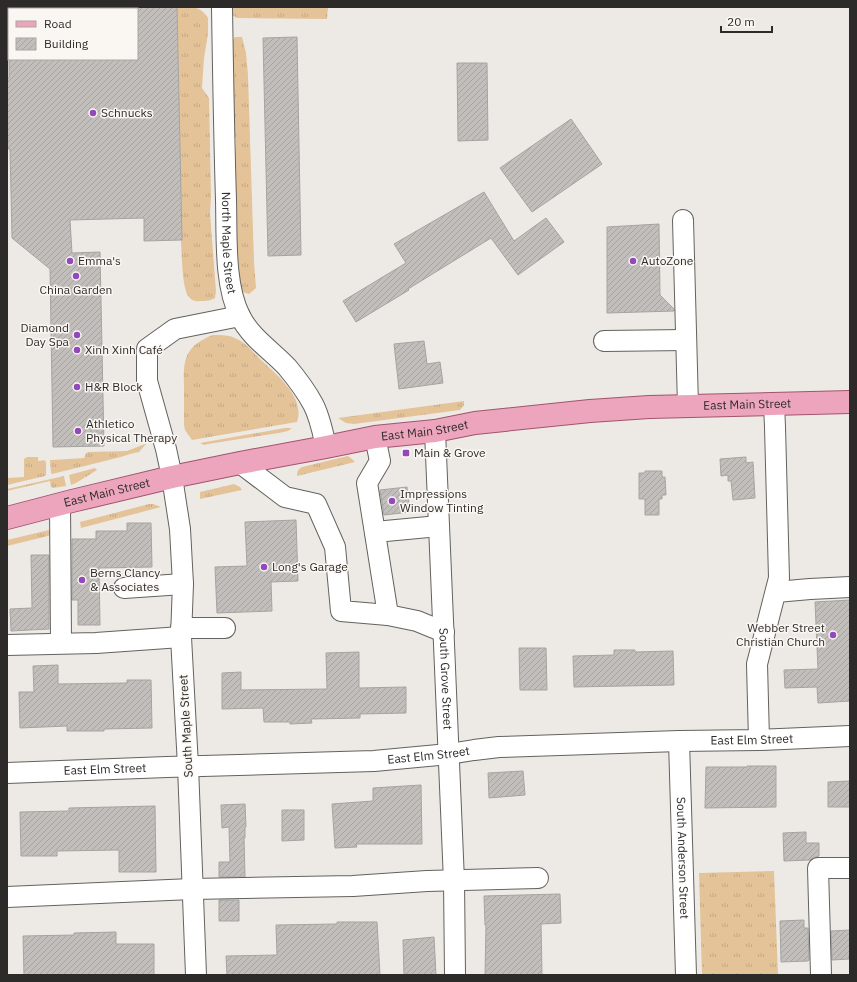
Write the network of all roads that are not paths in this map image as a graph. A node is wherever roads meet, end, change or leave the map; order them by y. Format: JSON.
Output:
{"nodes":[{"id":1,"x":222,"y":7,"type":"edge"},
{"id":2,"x":683,"y":220,"type":"dead end"},
{"id":3,"x":240,"y":316,"type":"junction"},
{"id":4,"x":686,"y":340,"type":"junction"},
{"id":5,"x":604,"y":341,"type":"dead end"},
{"id":6,"x":850,"y":402,"type":"edge"},
{"id":7,"x":774,"y":404,"type":"junction"},
{"id":8,"x":688,"y":406,"type":"junction"},
{"id":9,"x":435,"y":431,"type":"junction"},
{"id":10,"x":375,"y":437,"type":"junction"},
{"id":11,"x":326,"y":447,"type":"junction"},
{"id":12,"x":240,"y":463,"type":"junction"},
{"id":13,"x":172,"y":477,"type":"junction"},
{"id":14,"x":60,"y":504,"type":"junction"},
{"id":15,"x":7,"y":518,"type":"edge"},
{"id":16,"x":439,"y":526,"type":"junction"},
{"id":17,"x":375,"y":532,"type":"junction"},
{"id":18,"x":183,"y":584,"type":"junction"},
{"id":19,"x":850,"y":587,"type":"edge"},
{"id":20,"x":124,"y":588,"type":"dead end"},
{"id":21,"x":776,"y":592,"type":"junction"},
{"id":22,"x":388,"y":615,"type":"junction"},
{"id":23,"x":226,"y":628,"type":"dead end"},
{"id":24,"x":444,"y":632,"type":"junction"},
{"id":25,"x":181,"y":633,"type":"junction"},
{"id":26,"x":61,"y":644,"type":"junction"},
{"id":27,"x":7,"y":645,"type":"edge"},
{"id":28,"x":850,"y":736,"type":"edge"},
{"id":29,"x":759,"y":740,"type":"junction"},
{"id":30,"x":680,"y":741,"type":"junction"},
{"id":31,"x":449,"y":754,"type":"junction"},
{"id":32,"x":188,"y":766,"type":"junction"},
{"id":33,"x":7,"y":773,"type":"edge"},
{"id":34,"x":850,"y":868,"type":"edge"},
{"id":35,"x":538,"y":878,"type":"dead end"},
{"id":36,"x":454,"y":881,"type":"junction"},
{"id":37,"x":192,"y":889,"type":"junction"},
{"id":38,"x":7,"y":897,"type":"edge"},
{"id":39,"x":196,"y":975,"type":"edge"},
{"id":40,"x":455,"y":975,"type":"edge"},
{"id":41,"x":686,"y":975,"type":"edge"},
{"id":42,"x":821,"y":975,"type":"edge"}],
"edges":[{"from":1,"to":3,"type":"street","name":"North Maple Street"},
{"from":2,"to":4,"type":"street"},
{"from":3,"to":11,"type":"street","name":"North Maple Street"},
{"from":3,"to":13,"type":"street","name":"South Maple Street"},
{"from":4,"to":5,"type":"street"},
{"from":4,"to":8,"type":"street"},
{"from":6,"to":7,"type":"main road","name":"East Main Street"},
{"from":7,"to":8,"type":"main road","name":"East Main Street"},
{"from":7,"to":21,"type":"street"},
{"from":8,"to":9,"type":"main road","name":"East Main Street"},
{"from":9,"to":10,"type":"main road","name":"East Main Street"},
{"from":9,"to":16,"type":"street","name":"South Grove Street"},
{"from":10,"to":11,"type":"main road","name":"East Main Street"},
{"from":10,"to":17,"type":"street"},
{"from":11,"to":12,"type":"main road","name":"East Main Street"},
{"from":12,"to":13,"type":"main road","name":"East Main Street"},
{"from":12,"to":22,"type":"street"},
{"from":13,"to":14,"type":"main road","name":"East Main Street"},
{"from":13,"to":18,"type":"street","name":"South Maple Street"},
{"from":14,"to":15,"type":"main road","name":"East Main Street"},
{"from":14,"to":26,"type":"street"},
{"from":16,"to":17,"type":"street"},
{"from":16,"to":24,"type":"street","name":"South Grove Street"},
{"from":17,"to":22,"type":"street"},
{"from":18,"to":20,"type":"street"},
{"from":18,"to":25,"type":"street","name":"South Maple Street"},
{"from":19,"to":21,"type":"street"},
{"from":21,"to":29,"type":"street"},
{"from":22,"to":24,"type":"street"},
{"from":23,"to":25,"type":"street"},
{"from":24,"to":31,"type":"street","name":"South Grove Street"},
{"from":25,"to":26,"type":"street"},
{"from":25,"to":32,"type":"street","name":"South Maple Street"},
{"from":26,"to":27,"type":"street"},
{"from":28,"to":29,"type":"street","name":"East Elm Street"},
{"from":29,"to":30,"type":"street","name":"East Elm Street"},
{"from":30,"to":31,"type":"street","name":"East Elm Street"},
{"from":30,"to":41,"type":"street","name":"South Anderson Street"},
{"from":31,"to":32,"type":"street","name":"East Elm Street"},
{"from":31,"to":36,"type":"street","name":"South Grove Street"},
{"from":32,"to":33,"type":"street","name":"East Elm Street"},
{"from":32,"to":37,"type":"street","name":"South Maple Street"},
{"from":34,"to":42,"type":"street"},
{"from":35,"to":36,"type":"street"},
{"from":36,"to":37,"type":"street"},
{"from":36,"to":40,"type":"street","name":"South Grove Street"},
{"from":37,"to":38,"type":"street"},
{"from":37,"to":39,"type":"street","name":"South Maple Street"}]}
